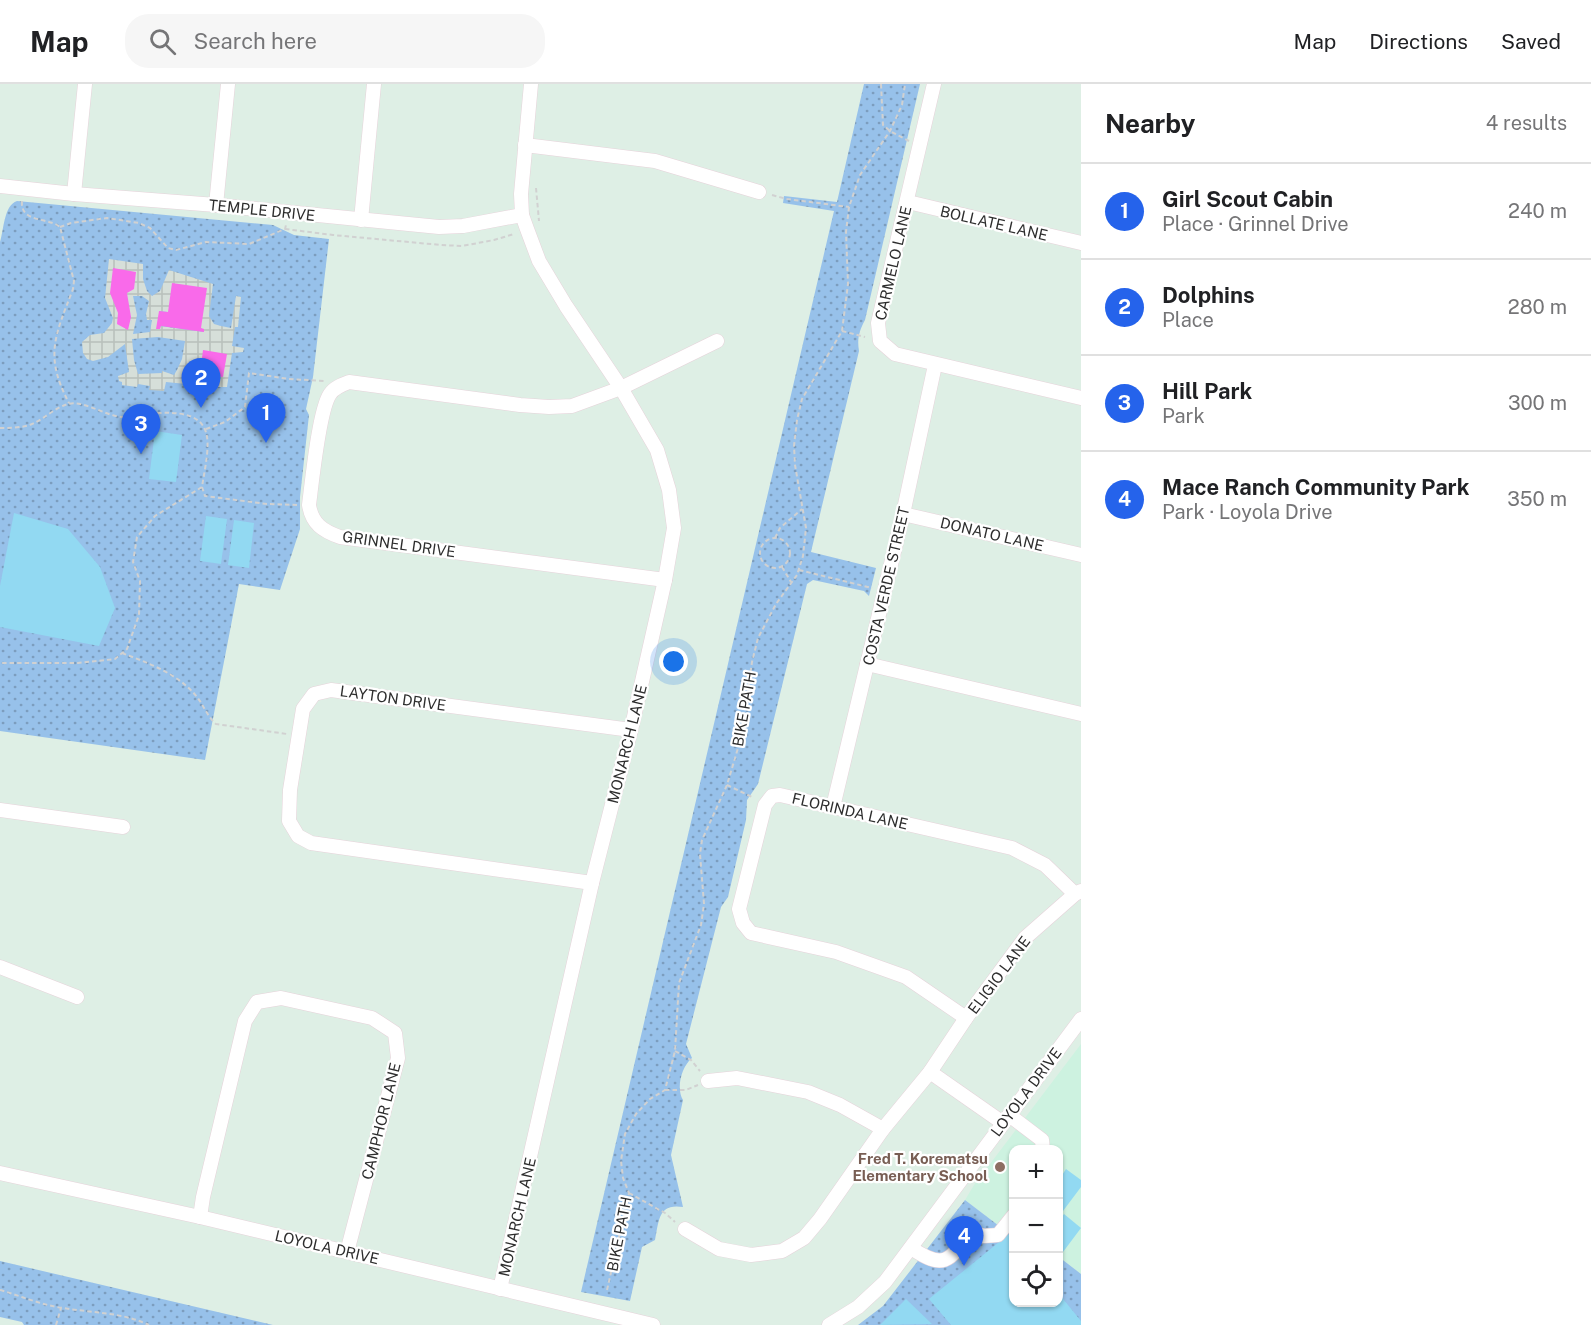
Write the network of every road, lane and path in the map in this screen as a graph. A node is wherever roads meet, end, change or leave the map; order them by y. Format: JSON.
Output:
{"nodes":[{"id":1,"x":85,"y":84,"type":"edge"},
{"id":2,"x":228,"y":84,"type":"edge"},
{"id":3,"x":374,"y":84,"type":"edge"},
{"id":4,"x":531,"y":84,"type":"edge"},
{"id":5,"x":881,"y":84,"type":"edge"},
{"id":6,"x":905,"y":84,"type":"edge"},
{"id":7,"x":934,"y":84,"type":"edge"},
{"id":8,"x":890,"y":131,"type":"junction"},
{"id":9,"x":525,"y":145,"type":"junction"},
{"id":10,"x":920,"y":145,"type":"junction"},
{"id":11,"x":536,"y":185,"type":"dead end"},
{"id":12,"x":0,"y":186,"type":"edge"},
{"id":13,"x":759,"y":192,"type":"joint"},
{"id":14,"x":74,"y":194,"type":"junction"},
{"id":15,"x":22,"y":200,"type":"dead end"},
{"id":16,"x":908,"y":202,"type":"junction"},
{"id":17,"x":216,"y":205,"type":"junction"},
{"id":18,"x":849,"y":207,"type":"junction"},
{"id":19,"x":288,"y":213,"type":"junction"},
{"id":20,"x":522,"y":215,"type":"junction"},
{"id":21,"x":362,"y":220,"type":"junction"},
{"id":22,"x":539,"y":224,"type":"dead end"},
{"id":23,"x":60,"y":227,"type":"junction"},
{"id":24,"x":285,"y":229,"type":"junction"},
{"id":25,"x":514,"y":234,"type":"dead end"},
{"id":26,"x":1081,"y":243,"type":"edge"},
{"id":27,"x":842,"y":331,"type":"junction"},
{"id":28,"x":717,"y":341,"type":"dead end"},
{"id":29,"x":880,"y":341,"type":"junction"},
{"id":30,"x":935,"y":365,"type":"junction"},
{"id":31,"x":349,"y":382,"type":"junction"},
{"id":32,"x":621,"y":388,"type":"junction"},
{"id":33,"x":1081,"y":398,"type":"edge"},
{"id":34,"x":69,"y":404,"type":"junction"},
{"id":35,"x":0,"y":428,"type":"edge"},
{"id":36,"x":206,"y":429,"type":"junction"},
{"id":37,"x":202,"y":487,"type":"junction"},
{"id":38,"x":309,"y":505,"type":"junction"},
{"id":39,"x":802,"y":509,"type":"junction"},
{"id":40,"x":903,"y":514,"type":"junction"},
{"id":41,"x":775,"y":538,"type":"junction"},
{"id":42,"x":1081,"y":555,"type":"edge"},
{"id":43,"x":782,"y":567,"type":"junction"},
{"id":44,"x":799,"y":570,"type":"junction"},
{"id":45,"x":665,"y":580,"type":"junction"},
{"id":46,"x":792,"y":583,"type":"junction"},
{"id":47,"x":884,"y":590,"type":"junction"},
{"id":48,"x":122,"y":653,"type":"junction"},
{"id":49,"x":0,"y":663,"type":"edge"},
{"id":50,"x":867,"y":664,"type":"junction"},
{"id":51,"x":1081,"y":714,"type":"edge"},
{"id":52,"x":631,"y":730,"type":"junction"},
{"id":53,"x":298,"y":736,"type":"junction"},
{"id":54,"x":727,"y":785,"type":"junction"},
{"id":55,"x":765,"y":805,"type":"junction"},
{"id":56,"x":833,"y":807,"type":"junction"},
{"id":57,"x":0,"y":810,"type":"edge"},
{"id":58,"x":123,"y":827,"type":"dead end"},
{"id":59,"x":592,"y":883,"type":"junction"},
{"id":60,"x":1078,"y":892,"type":"edge"},
{"id":61,"x":0,"y":967,"type":"edge"},
{"id":62,"x":77,"y":997,"type":"dead end"},
{"id":63,"x":966,"y":1018,"type":"junction"},
{"id":64,"x":1081,"y":1019,"type":"edge"},
{"id":65,"x":675,"y":1051,"type":"junction"},
{"id":66,"x":930,"y":1072,"type":"junction"},
{"id":67,"x":708,"y":1081,"type":"junction"},
{"id":68,"x":665,"y":1090,"type":"junction"},
{"id":69,"x":1006,"y":1119,"type":"junction"},
{"id":70,"x":883,"y":1129,"type":"junction"},
{"id":71,"x":1042,"y":1145,"type":"edge"},
{"id":72,"x":0,"y":1173,"type":"edge"},
{"id":73,"x":629,"y":1193,"type":"junction"},
{"id":74,"x":200,"y":1217,"type":"junction"},
{"id":75,"x":1009,"y":1221,"type":"edge"},
{"id":76,"x":685,"y":1229,"type":"joint"},
{"id":77,"x":911,"y":1248,"type":"junction"},
{"id":78,"x":347,"y":1252,"type":"junction"},
{"id":79,"x":500,"y":1289,"type":"junction"},
{"id":80,"x":0,"y":1290,"type":"edge"},
{"id":81,"x":607,"y":1290,"type":"dead end"},
{"id":82,"x":61,"y":1308,"type":"junction"},
{"id":83,"x":56,"y":1325,"type":"edge"},
{"id":84,"x":149,"y":1325,"type":"edge"},
{"id":85,"x":653,"y":1325,"type":"edge"},
{"id":86,"x":829,"y":1325,"type":"edge"}],
"edges":[{"from":1,"to":14,"type":"street"},
{"from":2,"to":17,"type":"street"},
{"from":3,"to":21,"type":"street"},
{"from":4,"to":9,"type":"street","name":"MONARCH LANE"},
{"from":5,"to":8,"type":"path"},
{"from":6,"to":8,"type":"path","name":"BIKE PATH"},
{"from":7,"to":10,"type":"street","name":"CARMELO LANE"},
{"from":8,"to":10,"type":"path"},
{"from":8,"to":18,"type":"path","name":"BIKE PATH"},
{"from":9,"to":13,"type":"street"},
{"from":9,"to":20,"type":"street","name":"MONARCH LANE"},
{"from":10,"to":16,"type":"street","name":"CARMELO LANE"},
{"from":11,"to":22,"type":"path"},
{"from":12,"to":14,"type":"street","name":"TEMPLE DRIVE"},
{"from":13,"to":18,"type":"path"},
{"from":14,"to":17,"type":"street","name":"TEMPLE DRIVE"},
{"from":15,"to":23,"type":"path"},
{"from":16,"to":26,"type":"street","name":"BOLLATE LANE"},
{"from":16,"to":29,"type":"street","name":"CARMELO LANE"},
{"from":17,"to":19,"type":"street","name":"TEMPLE DRIVE"},
{"from":18,"to":27,"type":"path","name":"BIKE PATH"},
{"from":19,"to":21,"type":"street","name":"TEMPLE DRIVE"},
{"from":19,"to":24,"type":"path"},
{"from":20,"to":21,"type":"street","name":"TEMPLE DRIVE"},
{"from":20,"to":32,"type":"street","name":"MONARCH LANE"},
{"from":23,"to":24,"type":"path"},
{"from":23,"to":34,"type":"path"},
{"from":24,"to":25,"type":"path"},
{"from":27,"to":29,"type":"path"},
{"from":27,"to":39,"type":"path","name":"BIKE PATH"},
{"from":28,"to":32,"type":"street"},
{"from":29,"to":30,"type":"street","name":"CARMELO LANE"},
{"from":30,"to":33,"type":"street","name":"CARMELO LANE"},
{"from":30,"to":40,"type":"street","name":"COSTA VERDE STREET"},
{"from":31,"to":32,"type":"street"},
{"from":31,"to":36,"type":"path"},
{"from":31,"to":38,"type":"street"},
{"from":32,"to":45,"type":"street","name":"MONARCH LANE"},
{"from":34,"to":35,"type":"path"},
{"from":34,"to":36,"type":"path"},
{"from":36,"to":37,"type":"path"},
{"from":37,"to":38,"type":"path"},
{"from":37,"to":48,"type":"path"},
{"from":38,"to":45,"type":"street","name":"GRINNEL DRIVE"},
{"from":39,"to":41,"type":"path"},
{"from":39,"to":44,"type":"path","name":"BIKE PATH"},
{"from":40,"to":42,"type":"street","name":"DONATO LANE"},
{"from":40,"to":47,"type":"street","name":"COSTA VERDE STREET"},
{"from":41,"to":43,"type":"path"},
{"from":41,"to":43,"type":"path"},
{"from":43,"to":46,"type":"path"},
{"from":44,"to":46,"type":"path","name":"BIKE PATH"},
{"from":44,"to":47,"type":"path"},
{"from":45,"to":52,"type":"street","name":"MONARCH LANE"},
{"from":46,"to":54,"type":"path","name":"BIKE PATH"},
{"from":47,"to":50,"type":"street","name":"COSTA VERDE STREET"},
{"from":48,"to":49,"type":"path"},
{"from":48,"to":53,"type":"path"},
{"from":50,"to":51,"type":"street"},
{"from":50,"to":56,"type":"street","name":"COSTA VERDE STREET"},
{"from":52,"to":53,"type":"street","name":"LAYTON DRIVE"},
{"from":52,"to":59,"type":"street","name":"MONARCH LANE"},
{"from":53,"to":59,"type":"street","name":"LAYTON DRIVE"},
{"from":54,"to":55,"type":"path"},
{"from":54,"to":65,"type":"path","name":"BIKE PATH"},
{"from":55,"to":56,"type":"street","name":"FLORINDA LANE"},
{"from":55,"to":63,"type":"street"},
{"from":56,"to":60,"type":"street","name":"FLORINDA LANE"},
{"from":57,"to":58,"type":"street"},
{"from":59,"to":79,"type":"street","name":"MONARCH LANE"},
{"from":60,"to":63,"type":"street","name":"ELIGIO LANE"},
{"from":61,"to":62,"type":"street"},
{"from":63,"to":66,"type":"street","name":"ELIGIO LANE"},
{"from":64,"to":69,"type":"street","name":"LOYOLA DRIVE"},
{"from":65,"to":67,"type":"path"},
{"from":65,"to":68,"type":"path","name":"BIKE PATH"},
{"from":66,"to":69,"type":"street"},
{"from":66,"to":70,"type":"street","name":"ELIGIO LANE"},
{"from":67,"to":68,"type":"path"},
{"from":67,"to":70,"type":"street"},
{"from":68,"to":73,"type":"path","name":"BIKE PATH"},
{"from":69,"to":71,"type":"street"},
{"from":69,"to":77,"type":"street","name":"LOYOLA DRIVE"},
{"from":70,"to":76,"type":"street","name":"ELIGIO LANE"},
{"from":72,"to":74,"type":"street","name":"LOYOLA DRIVE"},
{"from":73,"to":76,"type":"path"},
{"from":73,"to":81,"type":"path","name":"BIKE PATH"},
{"from":74,"to":78,"type":"street","name":"LOYOLA DRIVE"},
{"from":74,"to":78,"type":"street","name":"CAMPHOR LANE"},
{"from":75,"to":77,"type":"street"},
{"from":77,"to":86,"type":"street","name":"LOYOLA DRIVE"},
{"from":78,"to":79,"type":"street","name":"LOYOLA DRIVE"},
{"from":79,"to":85,"type":"street","name":"LOYOLA DRIVE"},
{"from":80,"to":82,"type":"path"},
{"from":82,"to":83,"type":"path"},
{"from":82,"to":84,"type":"path"}]}
